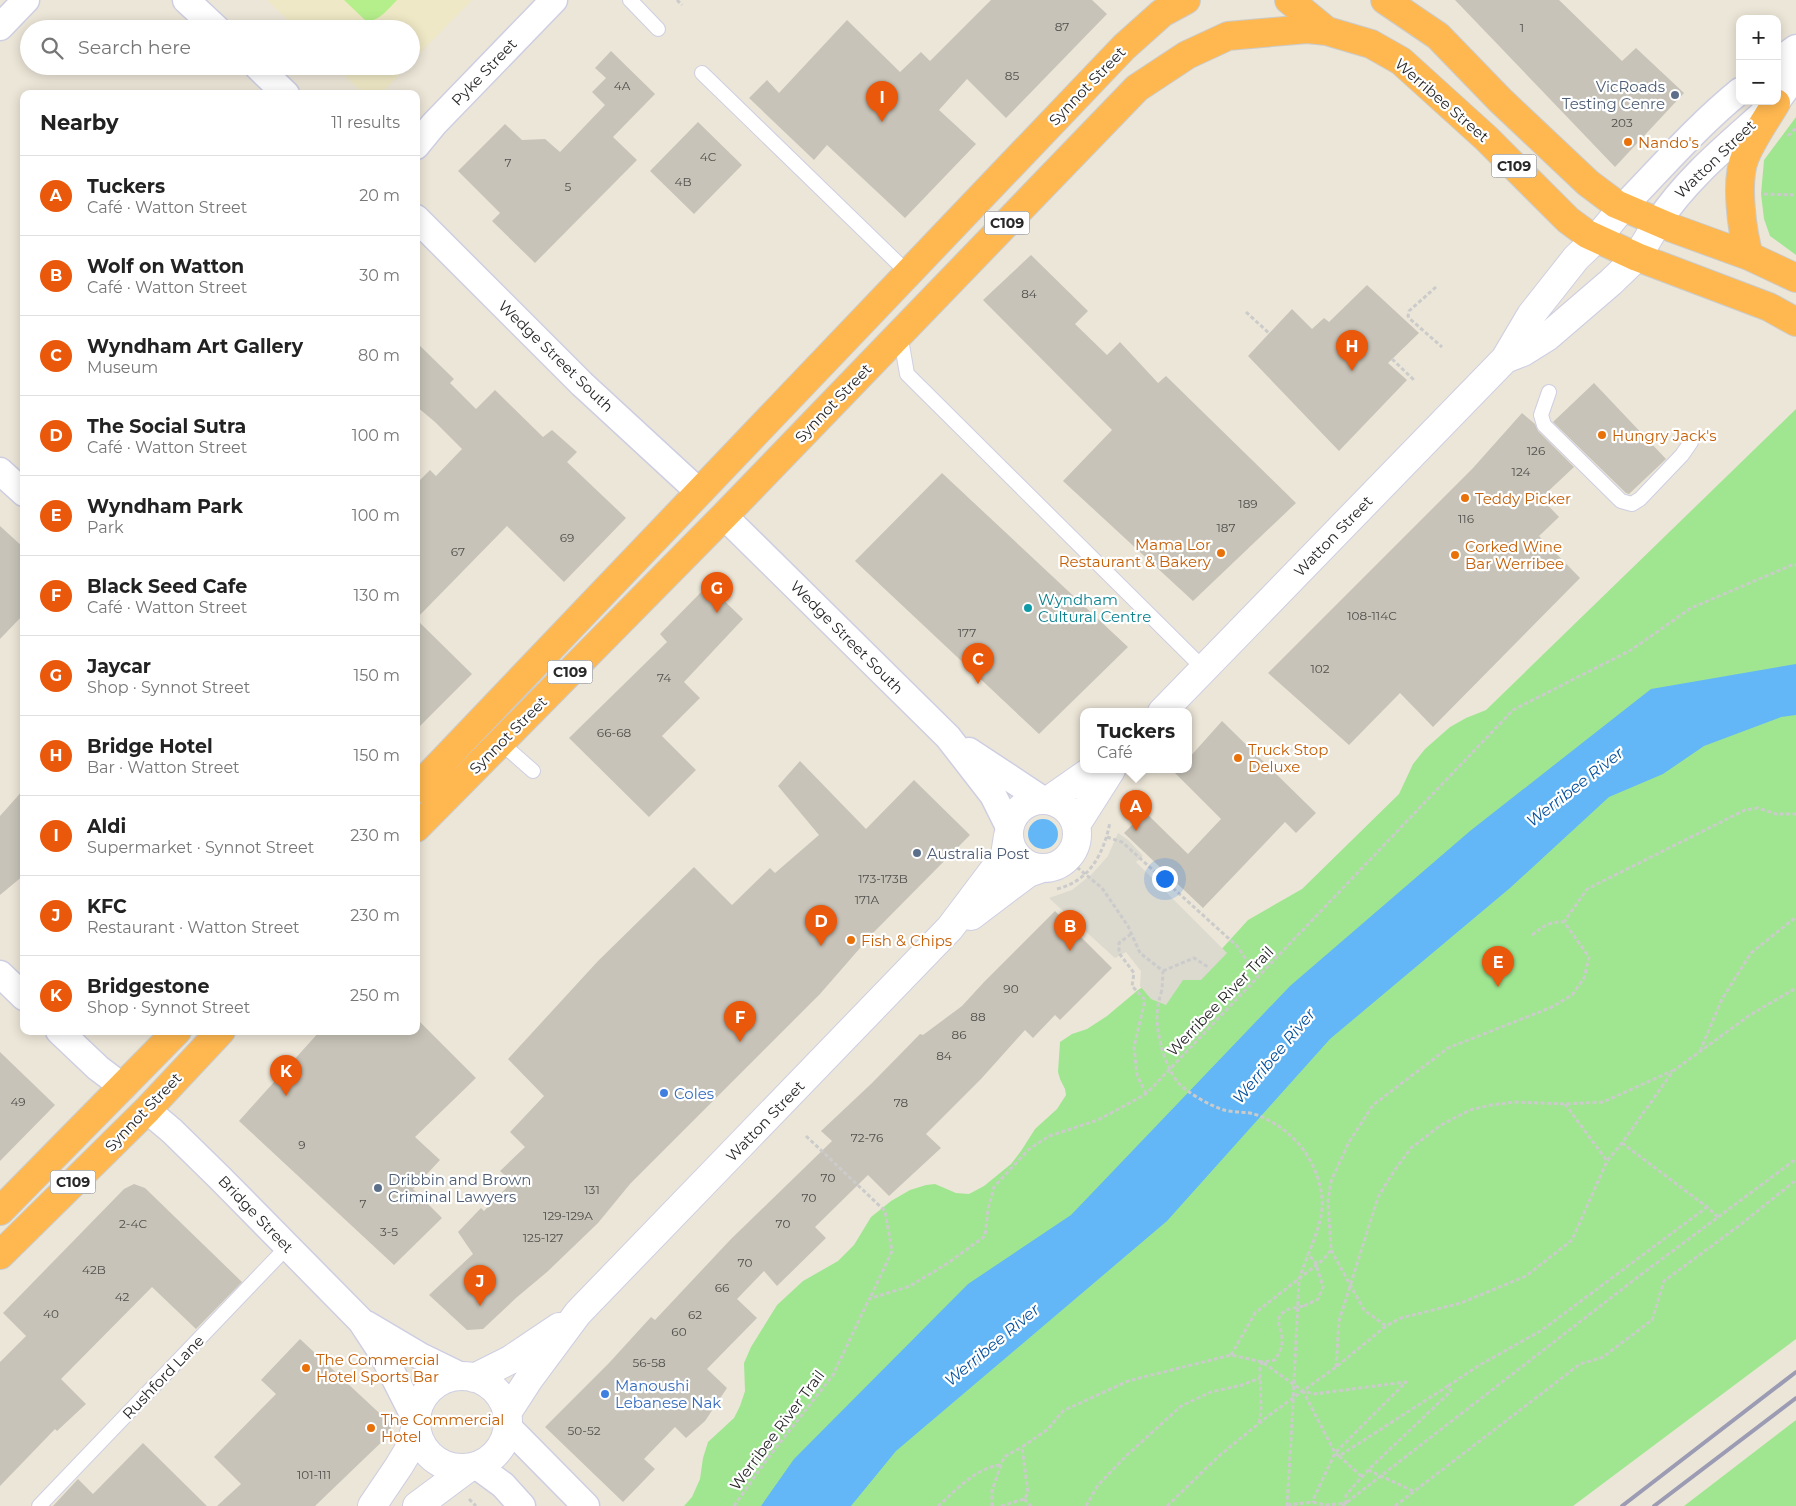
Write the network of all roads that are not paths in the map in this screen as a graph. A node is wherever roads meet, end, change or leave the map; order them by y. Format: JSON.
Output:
{"nodes":[{"id":1,"x":26,"y":0,"type":"edge"},
{"id":2,"x":186,"y":0,"type":"edge"},
{"id":3,"x":554,"y":0,"type":"edge"},
{"id":4,"x":630,"y":0,"type":"edge"},
{"id":5,"x":1186,"y":0,"type":"edge"},
{"id":6,"x":1289,"y":0,"type":"edge"},
{"id":7,"x":1386,"y":0,"type":"edge"},
{"id":8,"x":207,"y":20,"type":"edge"},
{"id":9,"x":0,"y":27,"type":"edge"},
{"id":10,"x":658,"y":29,"type":"dead end"},
{"id":11,"x":1280,"y":30,"type":"joint"},
{"id":12,"x":1327,"y":31,"type":"junction"},
{"id":13,"x":1796,"y":48,"type":"edge"},
{"id":14,"x":1780,"y":60,"type":"edge"},
{"id":15,"x":702,"y":74,"type":"dead end"},
{"id":16,"x":266,"y":75,"type":"edge"},
{"id":17,"x":1796,"y":75,"type":"edge"},
{"id":18,"x":282,"y":90,"type":"edge"},
{"id":19,"x":1736,"y":94,"type":"edge"},
{"id":20,"x":1781,"y":96,"type":"edge"},
{"id":21,"x":1774,"y":105,"type":"edge"},
{"id":22,"x":1775,"y":105,"type":"edge"},
{"id":23,"x":420,"y":141,"type":"edge"},
{"id":24,"x":1623,"y":207,"type":"junction"},
{"id":25,"x":420,"y":222,"type":"edge"},
{"id":26,"x":1658,"y":222,"type":"junction"},
{"id":27,"x":1597,"y":238,"type":"junction"},
{"id":28,"x":1749,"y":256,"type":"junction"},
{"id":29,"x":1638,"y":257,"type":"junction"},
{"id":30,"x":908,"y":274,"type":"junction"},
{"id":31,"x":1796,"y":278,"type":"edge"},
{"id":32,"x":938,"y":294,"type":"junction"},
{"id":33,"x":1796,"y":322,"type":"edge"},
{"id":34,"x":900,"y":333,"type":"junction"},
{"id":35,"x":1505,"y":359,"type":"junction"},
{"id":36,"x":1549,"y":392,"type":"dead end"},
{"id":37,"x":1691,"y":442,"type":"dead end"},
{"id":38,"x":0,"y":471,"type":"edge"},
{"id":39,"x":20,"y":488,"type":"edge"},
{"id":40,"x":698,"y":492,"type":"junction"},
{"id":41,"x":724,"y":516,"type":"junction"},
{"id":42,"x":1204,"y":669,"type":"junction"},
{"id":43,"x":1166,"y":708,"type":"edge"},
{"id":44,"x":478,"y":725,"type":"junction"},
{"id":45,"x":948,"y":737,"type":"junction"},
{"id":46,"x":500,"y":742,"type":"junction"},
{"id":47,"x":533,"y":771,"type":"dead end"},
{"id":48,"x":1087,"y":773,"type":"edge"},
{"id":49,"x":1109,"y":773,"type":"edge"},
{"id":50,"x":420,"y":785,"type":"edge"},
{"id":51,"x":1046,"y":800,"type":"junction"},
{"id":52,"x":420,"y":824,"type":"edge"},
{"id":53,"x":1076,"y":824,"type":"junction"},
{"id":54,"x":1009,"y":831,"type":"junction"},
{"id":55,"x":1061,"y":873,"type":"junction"},
{"id":56,"x":950,"y":928,"type":"junction"},
{"id":57,"x":0,"y":974,"type":"edge"},
{"id":58,"x":20,"y":993,"type":"edge"},
{"id":59,"x":63,"y":1035,"type":"edge"},
{"id":60,"x":173,"y":1035,"type":"edge"},
{"id":61,"x":216,"y":1035,"type":"edge"},
{"id":62,"x":123,"y":1087,"type":"junction"},
{"id":63,"x":147,"y":1110,"type":"junction"},
{"id":64,"x":0,"y":1211,"type":"edge"},
{"id":65,"x":287,"y":1247,"type":"junction"},
{"id":66,"x":0,"y":1255,"type":"edge"},
{"id":67,"x":578,"y":1313,"type":"junction"},
{"id":68,"x":361,"y":1321,"type":"junction"},
{"id":69,"x":468,"y":1377,"type":"junction"},
{"id":70,"x":508,"y":1420,"type":"junction"},
{"id":71,"x":416,"y":1423,"type":"junction"},
{"id":72,"x":473,"y":1467,"type":"junction"},
{"id":73,"x":39,"y":1506,"type":"edge"},
{"id":74,"x":372,"y":1506,"type":"edge"},
{"id":75,"x":417,"y":1506,"type":"edge"},
{"id":76,"x":522,"y":1506,"type":"edge"},
{"id":77,"x":586,"y":1506,"type":"edge"}],
"edges":[{"from":1,"to":9,"type":"street"},
{"from":2,"to":8,"type":"street"},
{"from":3,"to":23,"type":"street","name":"Pyke Street"},
{"from":4,"to":10,"type":"lane"},
{"from":5,"to":30,"type":"highway","name":"Synnot Street","number":"C109"},
{"from":6,"to":12,"type":"highway"},
{"from":7,"to":24,"type":"highway","number":"C109"},
{"from":11,"to":12,"type":"highway","name":"Werribee Street","number":"C109"},
{"from":11,"to":32,"type":"highway","name":"Synnot Street","number":"C109"},
{"from":12,"to":27,"type":"highway","name":"Werribee Street","number":"C109"},
{"from":13,"to":14,"type":"street"},
{"from":15,"to":30,"type":"lane"},
{"from":16,"to":18,"type":"street"},
{"from":17,"to":20,"type":"street","name":"Watton Street"},
{"from":19,"to":24,"type":"street","name":"Watton Street"},
{"from":21,"to":26,"type":"street","name":"Watton Street"},
{"from":22,"to":28,"type":"highway"},
{"from":24,"to":26,"type":"highway","number":"C109"},
{"from":24,"to":27,"type":"street","name":"Watton Street"},
{"from":25,"to":40,"type":"street","name":"Wedge Street South"},
{"from":26,"to":28,"type":"highway","number":"C109"},
{"from":26,"to":29,"type":"street","name":"Watton Street"},
{"from":27,"to":29,"type":"highway","name":"Werribee Street","number":"C109"},
{"from":27,"to":35,"type":"street","name":"Watton Street"},
{"from":28,"to":31,"type":"highway","number":"C109"},
{"from":29,"to":33,"type":"highway","name":"Werribee Street","number":"C109"},
{"from":29,"to":35,"type":"street","name":"Watton Street"},
{"from":30,"to":32,"type":"highway"},
{"from":30,"to":40,"type":"highway","name":"Synnot Street","number":"C109"},
{"from":32,"to":34,"type":"highway","name":"Synnot Street","number":"C109"},
{"from":34,"to":41,"type":"highway","name":"Synnot Street","number":"C109"},
{"from":34,"to":42,"type":"lane"},
{"from":35,"to":42,"type":"street","name":"Watton Street"},
{"from":36,"to":37,"type":"lane"},
{"from":38,"to":39,"type":"street"},
{"from":40,"to":41,"type":"highway"},
{"from":40,"to":44,"type":"highway","name":"Synnot Street","number":"C109"},
{"from":41,"to":45,"type":"street","name":"Wedge Street South"},
{"from":41,"to":46,"type":"highway","name":"Synnot Street","number":"C109"},
{"from":42,"to":43,"type":"street","name":"Watton Street"},
{"from":44,"to":46,"type":"highway"},
{"from":44,"to":50,"type":"highway","name":"Synnot Street","number":"C109"},
{"from":45,"to":51,"type":"street","name":"Wedge Street South"},
{"from":45,"to":54,"type":"street","name":"Wedge Street South"},
{"from":46,"to":47,"type":"lane"},
{"from":46,"to":52,"type":"highway","name":"Synnot Street","number":"C109"},
{"from":48,"to":51,"type":"street"},
{"from":49,"to":53,"type":"street"},
{"from":51,"to":53,"type":"street"},
{"from":51,"to":54,"type":"street"},
{"from":53,"to":55,"type":"street"},
{"from":54,"to":55,"type":"street"},
{"from":54,"to":56,"type":"street","name":"Watton Street"},
{"from":55,"to":56,"type":"street","name":"Watton Street"},
{"from":56,"to":67,"type":"street","name":"Watton Street"},
{"from":57,"to":58,"type":"street"},
{"from":59,"to":62,"type":"street"},
{"from":60,"to":62,"type":"highway","number":"C109"},
{"from":61,"to":63,"type":"highway","name":"Synnot Street","number":"C109"},
{"from":62,"to":63,"type":"highway"},
{"from":62,"to":64,"type":"highway","number":"C109"},
{"from":63,"to":65,"type":"street","name":"Bridge Street"},
{"from":63,"to":66,"type":"highway","name":"Synnot Street","number":"C109"},
{"from":65,"to":68,"type":"street","name":"Bridge Street"},
{"from":65,"to":73,"type":"lane","name":"Rushford Lane"},
{"from":67,"to":69,"type":"street","name":"Watton Street"},
{"from":67,"to":70,"type":"street","name":"Watton Street"},
{"from":68,"to":69,"type":"street","name":"Bridge Street"},
{"from":68,"to":71,"type":"street","name":"Bridge Street"},
{"from":69,"to":70,"type":"street"},
{"from":69,"to":71,"type":"street"},
{"from":70,"to":72,"type":"street"},
{"from":70,"to":77,"type":"street"},
{"from":71,"to":72,"type":"street"},
{"from":71,"to":74,"type":"street"},
{"from":72,"to":75,"type":"street"},
{"from":72,"to":76,"type":"street"}]}
